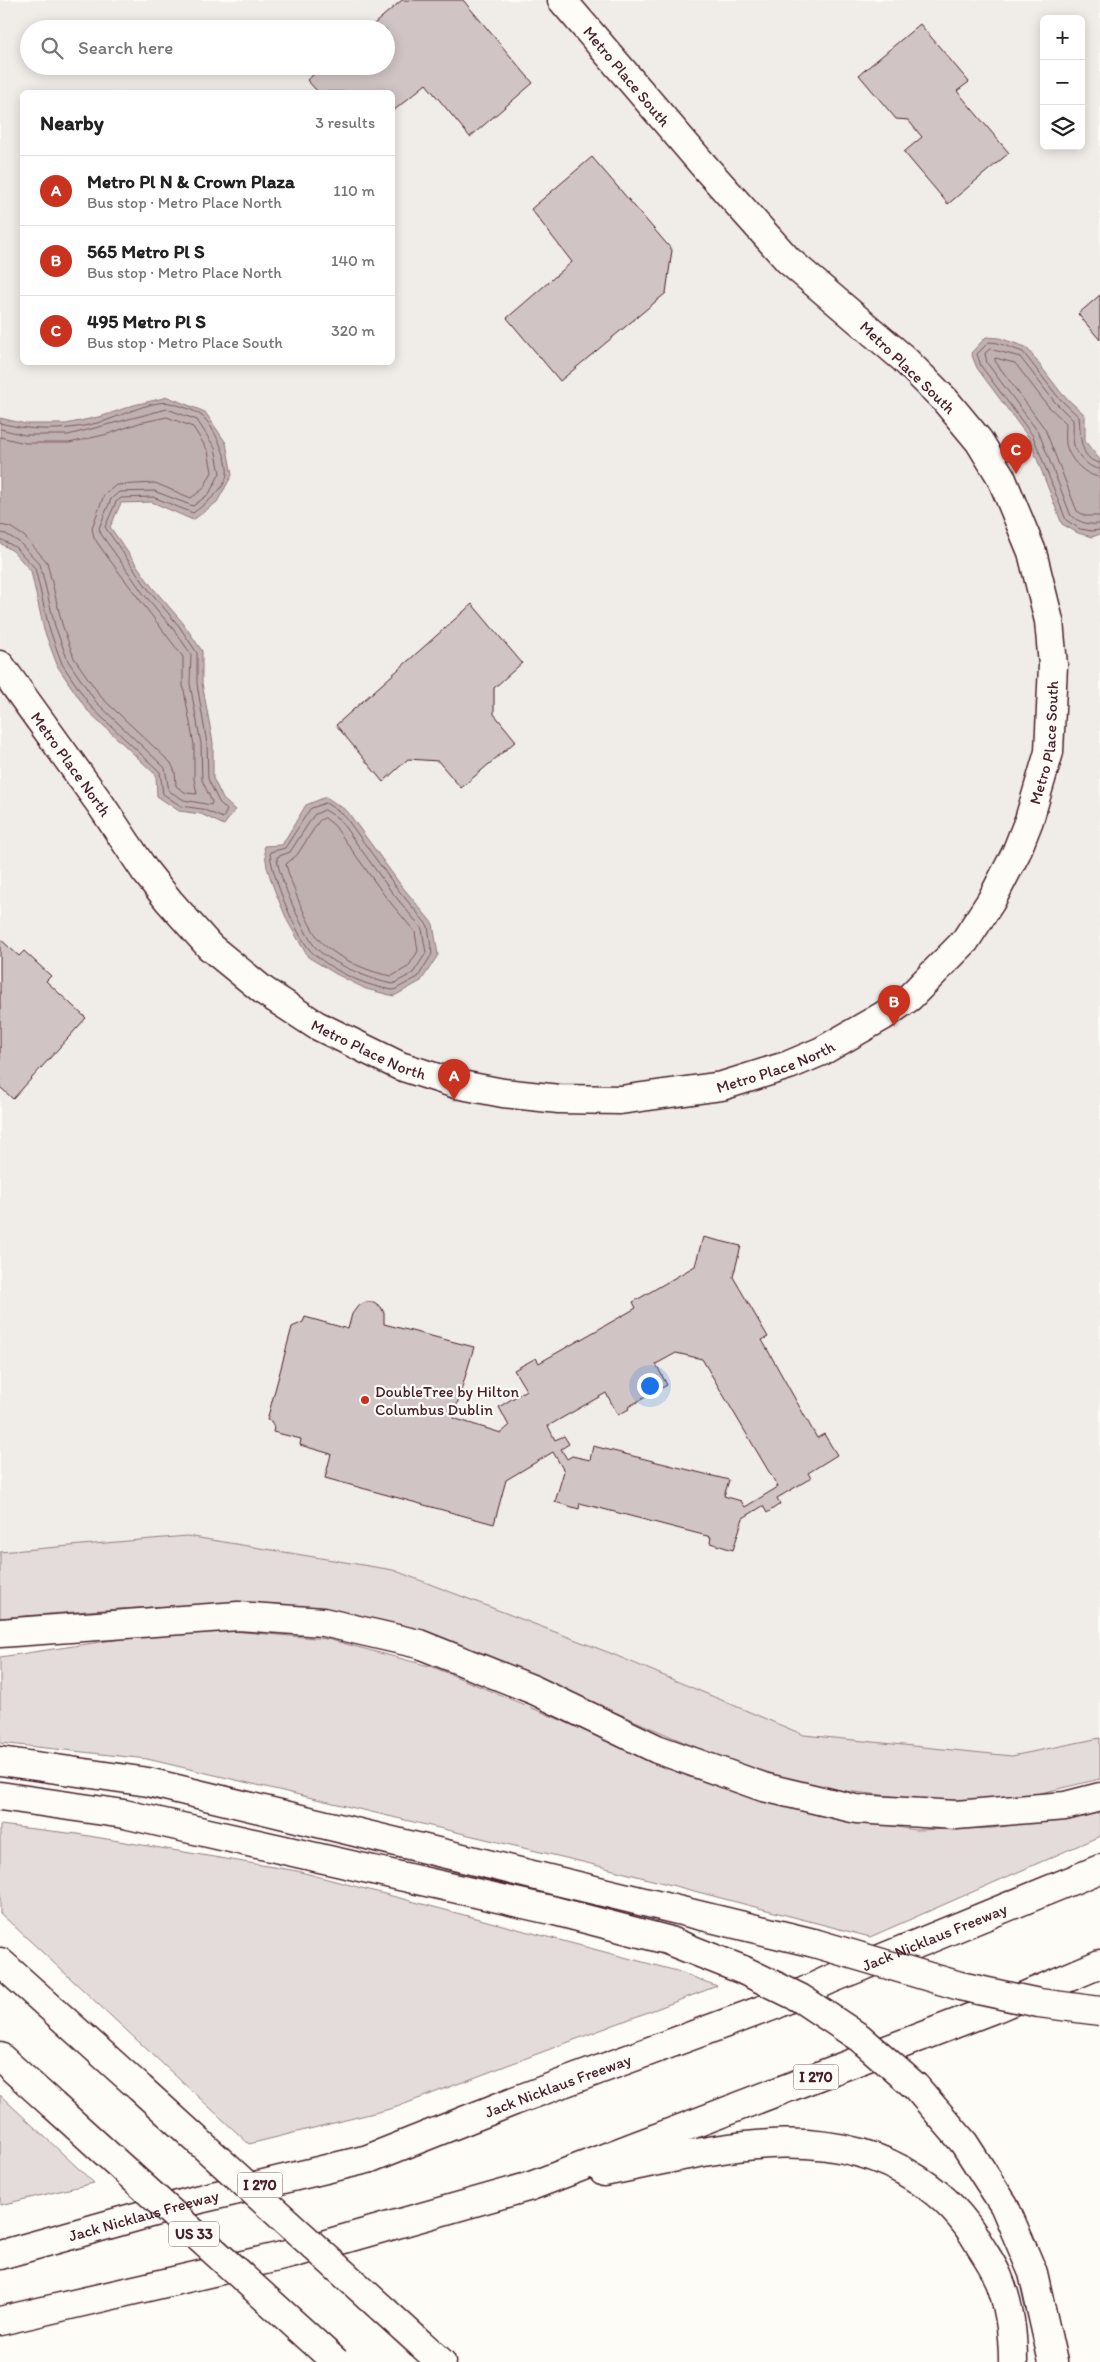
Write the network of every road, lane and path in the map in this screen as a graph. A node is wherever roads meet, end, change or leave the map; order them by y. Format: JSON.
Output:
{"nodes":[{"id":1,"x":562,"y":0,"type":"edge"},
{"id":2,"x":0,"y":666,"type":"edge"},
{"id":3,"x":910,"y":997,"type":"joint"},
{"id":4,"x":0,"y":1633,"type":"edge"},
{"id":5,"x":0,"y":1761,"type":"edge"},
{"id":6,"x":0,"y":1796,"type":"edge"},
{"id":7,"x":1100,"y":1797,"type":"edge"},
{"id":8,"x":1100,"y":1869,"type":"edge"},
{"id":9,"x":0,"y":1962,"type":"edge"},
{"id":10,"x":1100,"y":1964,"type":"edge"},
{"id":11,"x":1100,"y":2011,"type":"edge"},
{"id":12,"x":0,"y":2057,"type":"edge"},
{"id":13,"x":0,"y":2062,"type":"edge"},
{"id":14,"x":53,"y":2105,"type":"junction"},
{"id":15,"x":531,"y":2186,"type":"junction"},
{"id":16,"x":0,"y":2255,"type":"edge"},
{"id":17,"x":0,"y":2321,"type":"edge"},
{"id":18,"x":336,"y":2362,"type":"edge"},
{"id":19,"x":441,"y":2362,"type":"edge"},
{"id":20,"x":1013,"y":2362,"type":"edge"},
{"id":21,"x":1053,"y":2362,"type":"edge"}],
"edges":[{"from":1,"to":3,"type":"main road","name":"Metro Place South"},
{"from":2,"to":3,"type":"main road","name":"Metro Place North"},
{"from":4,"to":7,"type":"main road"},
{"from":5,"to":11,"type":"main road","bridge":true},
{"from":6,"to":21,"type":"main road","bridge":true},
{"from":8,"to":16,"type":"main road","name":"Jack Nicklaus Freeway","number":"I 270"},
{"from":9,"to":19,"type":"main road","bridge":true},
{"from":10,"to":15,"type":"main road","number":"I 270"},
{"from":12,"to":14,"type":"main road","number":"US 33"},
{"from":13,"to":14,"type":"main road"},
{"from":14,"to":18,"type":"main road","number":"US 33","bridge":true},
{"from":15,"to":17,"type":"main road","number":"I 270"},
{"from":15,"to":20,"type":"main road"}]}
